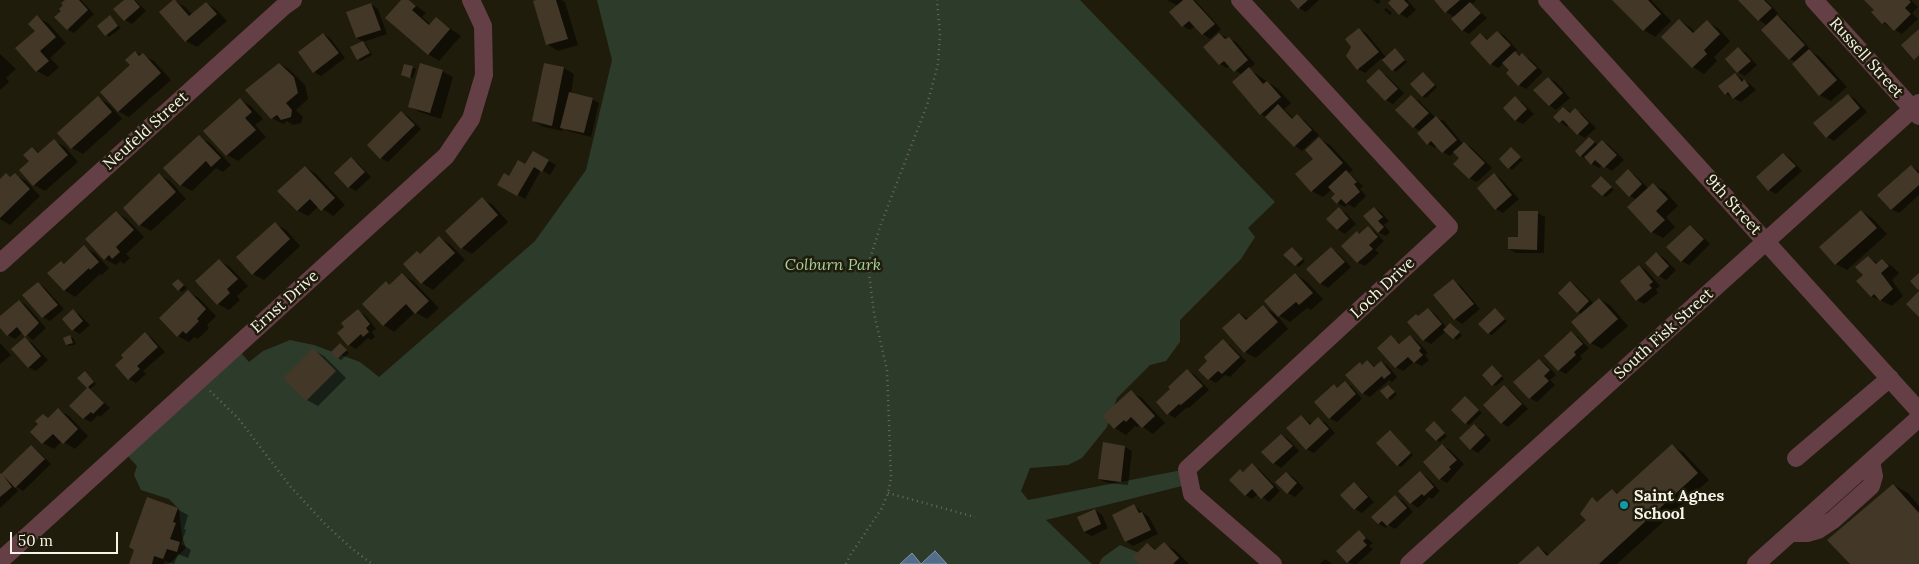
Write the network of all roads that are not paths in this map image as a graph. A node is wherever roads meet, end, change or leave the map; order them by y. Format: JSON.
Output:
{"nodes":[{"id":1,"x":293,"y":0,"type":"edge"},
{"id":2,"x":471,"y":0,"type":"edge"},
{"id":3,"x":1240,"y":0,"type":"edge"},
{"id":4,"x":1547,"y":0,"type":"edge"},
{"id":5,"x":1814,"y":0,"type":"edge"},
{"id":6,"x":1917,"y":109,"type":"edge"},
{"id":7,"x":1766,"y":242,"type":"junction"},
{"id":8,"x":0,"y":263,"type":"edge"},
{"id":9,"x":1890,"y":378,"type":"junction"},
{"id":10,"x":1919,"y":411,"type":"edge"},
{"id":11,"x":1919,"y":418,"type":"edge"},
{"id":12,"x":1796,"y":458,"type":"dead end"},
{"id":13,"x":0,"y":561,"type":"edge"},
{"id":14,"x":1763,"y":562,"type":"edge"},
{"id":15,"x":1273,"y":564,"type":"edge"},
{"id":16,"x":1409,"y":564,"type":"edge"}],
"edges":[{"from":1,"to":8,"type":"street","name":"Neufeld Street"},
{"from":2,"to":13,"type":"street","name":"Ernst Drive"},
{"from":3,"to":15,"type":"street","name":"Loch Drive"},
{"from":4,"to":7,"type":"street","name":"9th Street"},
{"from":5,"to":6,"type":"street","name":"Russell Street"},
{"from":6,"to":7,"type":"street","name":"South Fisk Street"},
{"from":7,"to":9,"type":"street","name":"9th Street"},
{"from":7,"to":16,"type":"street","name":"South Fisk Street"},
{"from":9,"to":10,"type":"street","name":"9th Street"},
{"from":9,"to":12,"type":"street"},
{"from":11,"to":14,"type":"street"}]}
